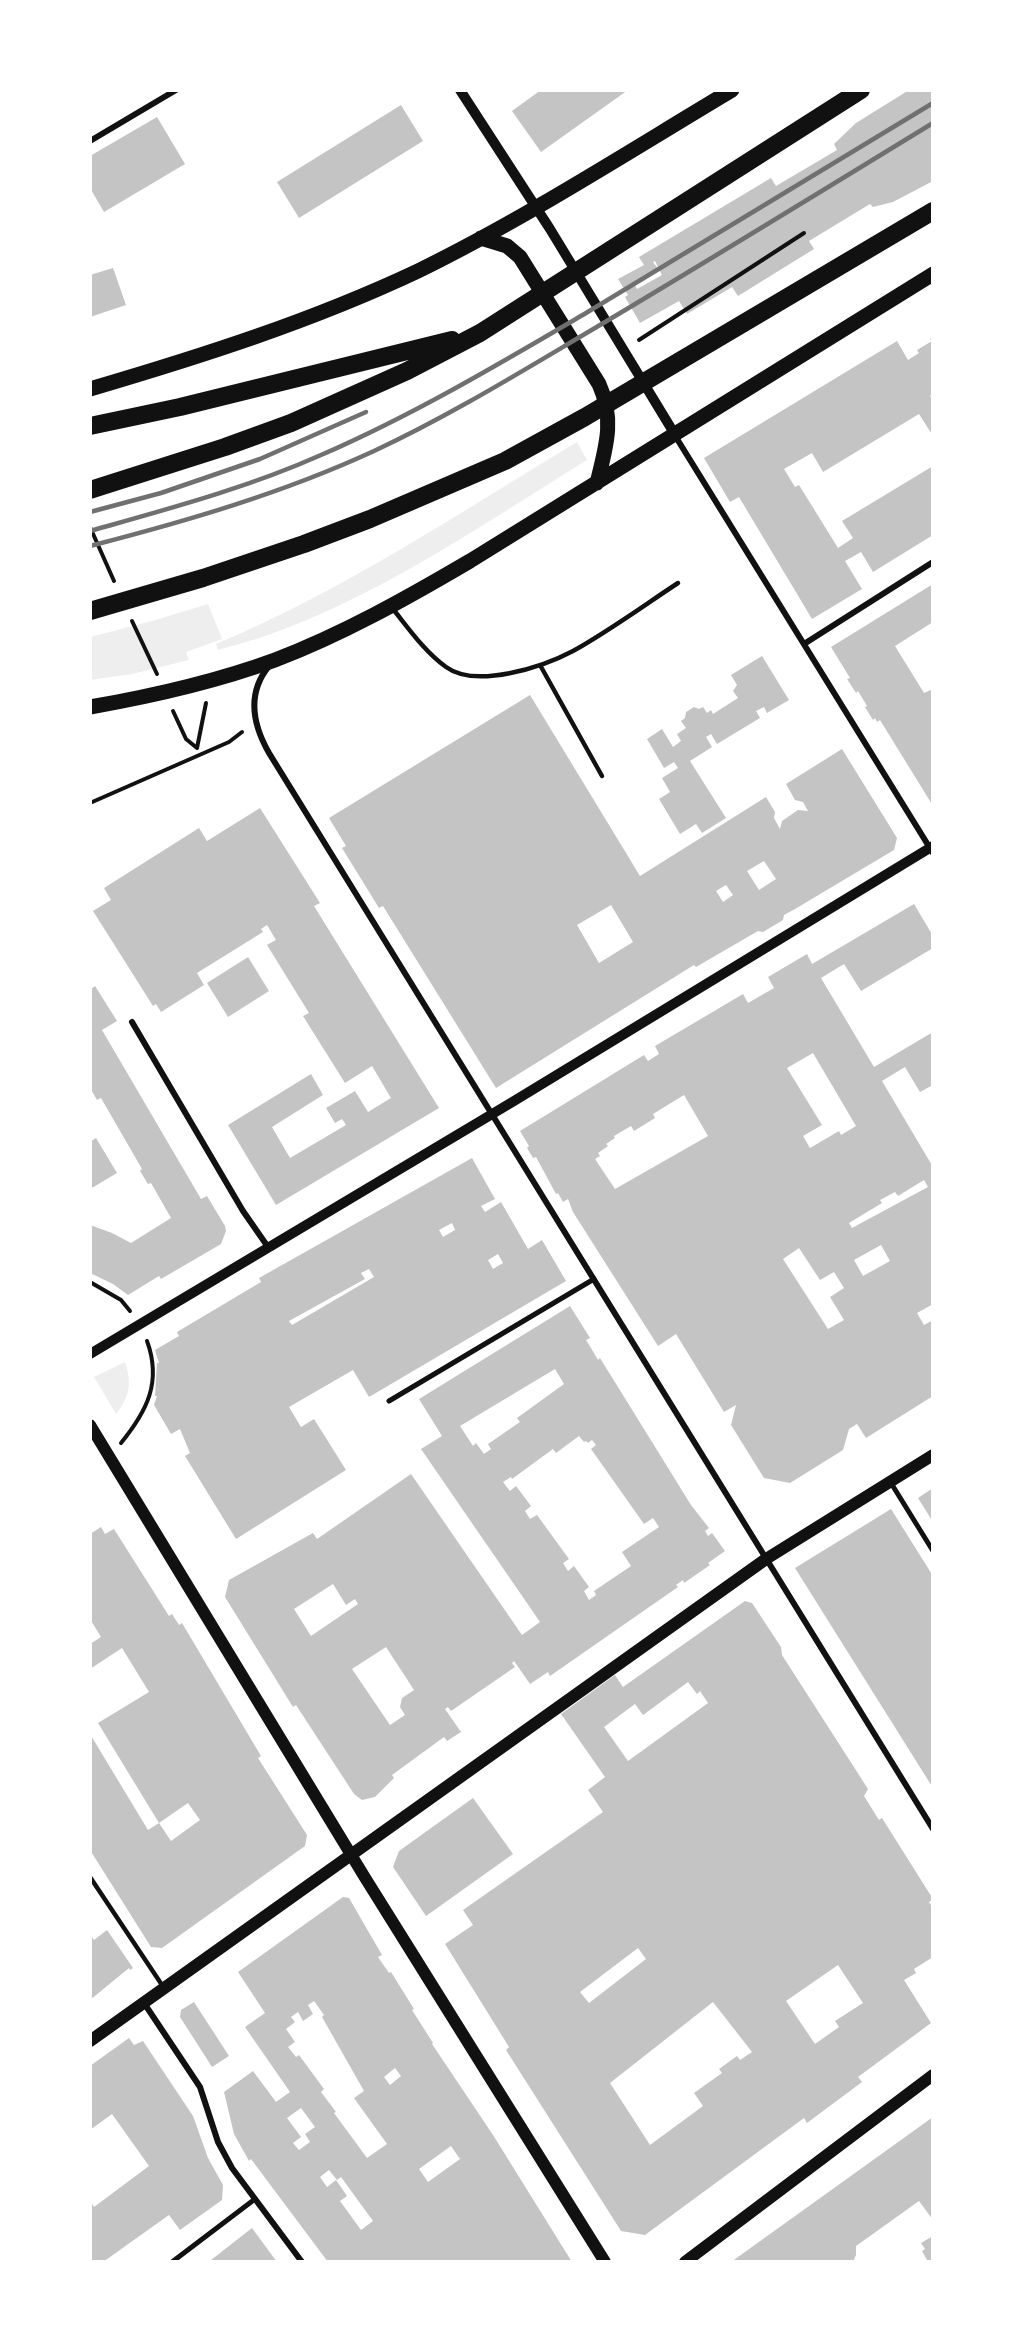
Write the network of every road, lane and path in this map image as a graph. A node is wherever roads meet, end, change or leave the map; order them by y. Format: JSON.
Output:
{"nodes":[{"id":1,"x":176,"y":90,"type":"edge"},
{"id":2,"x":460,"y":90,"type":"edge"},
{"id":3,"x":732,"y":90,"type":"edge"},
{"id":4,"x":861,"y":90,"type":"edge"},
{"id":5,"x":90,"y":141,"type":"edge"},
{"id":6,"x":535,"y":207,"type":"junction"},
{"id":7,"x":933,"y":211,"type":"edge"},
{"id":8,"x":804,"y":233,"type":"dead end"},
{"id":9,"x":481,"y":238,"type":"junction"},
{"id":10,"x":933,"y":274,"type":"edge"},
{"id":11,"x":480,"y":333,"type":"junction"},
{"id":12,"x":632,"y":345,"type":"dead end"},
{"id":13,"x":90,"y":388,"type":"edge"},
{"id":14,"x":90,"y":426,"type":"edge"},
{"id":15,"x":674,"y":433,"type":"junction"},
{"id":16,"x":597,"y":483,"type":"junction"},
{"id":17,"x":90,"y":490,"type":"edge"},
{"id":18,"x":90,"y":527,"type":"edge"},
{"id":19,"x":933,"y":562,"type":"edge"},
{"id":20,"x":678,"y":583,"type":"dead end"},
{"id":21,"x":119,"y":591,"type":"dead end"},
{"id":22,"x":391,"y":607,"type":"junction"},
{"id":23,"x":90,"y":611,"type":"edge"},
{"id":24,"x":128,"y":612,"type":"dead end"},
{"id":25,"x":804,"y":644,"type":"junction"},
{"id":26,"x":274,"y":660,"type":"junction"},
{"id":27,"x":540,"y":665,"type":"junction"},
{"id":28,"x":157,"y":675,"type":"dead end"},
{"id":29,"x":200,"y":684,"type":"junction"},
{"id":30,"x":90,"y":707,"type":"edge"},
{"id":31,"x":172,"y":707,"type":"dead end"},
{"id":32,"x":255,"y":722,"type":"junction"},
{"id":33,"x":602,"y":776,"type":"dead end"},
{"id":34,"x":90,"y":803,"type":"edge"},
{"id":35,"x":932,"y":849,"type":"edge"},
{"id":36,"x":132,"y":1022,"type":"dead end"},
{"id":37,"x":492,"y":1114,"type":"junction"},
{"id":38,"x":268,"y":1247,"type":"junction"},
{"id":39,"x":594,"y":1279,"type":"junction"},
{"id":40,"x":90,"y":1282,"type":"edge"},
{"id":41,"x":140,"y":1324,"type":"junction"},
{"id":42,"x":90,"y":1354,"type":"edge"},
{"id":43,"x":389,"y":1401,"type":"dead end"},
{"id":44,"x":90,"y":1425,"type":"edge"},
{"id":45,"x":106,"y":1452,"type":"junction"},
{"id":46,"x":933,"y":1455,"type":"edge"},
{"id":47,"x":890,"y":1481,"type":"junction"},
{"id":48,"x":933,"y":1551,"type":"edge"},
{"id":49,"x":766,"y":1559,"type":"junction"},
{"id":50,"x":933,"y":1829,"type":"edge"},
{"id":51,"x":351,"y":1856,"type":"junction"},
{"id":52,"x":90,"y":1876,"type":"edge"},
{"id":53,"x":164,"y":1988,"type":"junction"},
{"id":54,"x":143,"y":2002,"type":"junction"},
{"id":55,"x":90,"y":2040,"type":"edge"},
{"id":56,"x":933,"y":2075,"type":"edge"},
{"id":57,"x":255,"y":2199,"type":"junction"},
{"id":58,"x":172,"y":2262,"type":"edge"},
{"id":59,"x":302,"y":2262,"type":"edge"},
{"id":60,"x":605,"y":2262,"type":"edge"},
{"id":61,"x":685,"y":2262,"type":"edge"}],
"edges":[{"from":1,"to":5,"type":"street"},
{"from":2,"to":6,"type":"street"},
{"from":3,"to":6,"type":"main road"},
{"from":4,"to":11,"type":"highway"},
{"from":6,"to":9,"type":"main road"},
{"from":6,"to":15,"type":"street"},
{"from":7,"to":23,"type":"highway"},
{"from":8,"to":12,"type":"path"},
{"from":9,"to":13,"type":"main road"},
{"from":9,"to":16,"type":"main road"},
{"from":10,"to":15,"type":"main road"},
{"from":11,"to":14,"type":"highway"},
{"from":11,"to":17,"type":"highway"},
{"from":15,"to":16,"type":"main road"},
{"from":15,"to":25,"type":"street"},
{"from":16,"to":22,"type":"main road"},
{"from":18,"to":21,"type":"path"},
{"from":19,"to":25,"type":"street"},
{"from":20,"to":27,"type":"lane"},
{"from":22,"to":26,"type":"main road"},
{"from":22,"to":27,"type":"lane"},
{"from":24,"to":28,"type":"path"},
{"from":25,"to":35,"type":"street"},
{"from":26,"to":29,"type":"main road"},
{"from":26,"to":32,"type":"street"},
{"from":27,"to":33,"type":"lane"},
{"from":29,"to":30,"type":"main road"},
{"from":29,"to":31,"type":"path"},
{"from":32,"to":34,"type":"path"},
{"from":32,"to":37,"type":"street"},
{"from":35,"to":37,"type":"street"},
{"from":36,"to":38,"type":"street"},
{"from":37,"to":38,"type":"street"},
{"from":37,"to":39,"type":"street"},
{"from":38,"to":41,"type":"street"},
{"from":39,"to":43,"type":"street"},
{"from":39,"to":49,"type":"street"},
{"from":40,"to":41,"type":"path"},
{"from":41,"to":42,"type":"street"},
{"from":41,"to":45,"type":"path"},
{"from":44,"to":45,"type":"main road"},
{"from":45,"to":51,"type":"main road"},
{"from":46,"to":47,"type":"main road"},
{"from":47,"to":48,"type":"street"},
{"from":47,"to":49,"type":"main road"},
{"from":49,"to":50,"type":"street"},
{"from":49,"to":51,"type":"main road"},
{"from":51,"to":53,"type":"main road"},
{"from":51,"to":60,"type":"main road"},
{"from":52,"to":53,"type":"lane"},
{"from":53,"to":54,"type":"main road"},
{"from":54,"to":55,"type":"main road"},
{"from":54,"to":57,"type":"street"},
{"from":56,"to":61,"type":"main road"},
{"from":57,"to":58,"type":"street"},
{"from":57,"to":59,"type":"street"}]}
